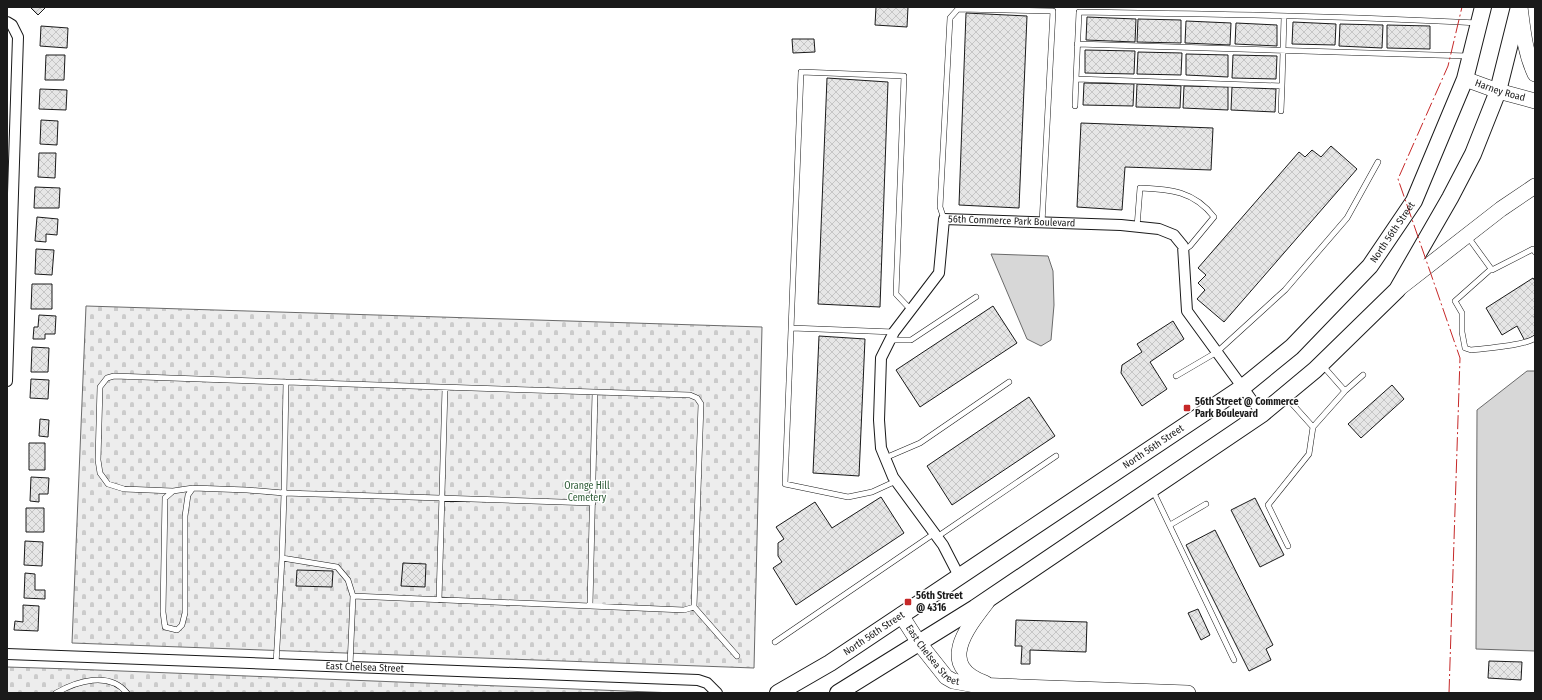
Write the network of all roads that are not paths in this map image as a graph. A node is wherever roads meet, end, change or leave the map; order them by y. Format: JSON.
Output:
{"nodes":[{"id":1,"x":1482,"y":7,"type":"edge"},
{"id":2,"x":1520,"y":7,"type":"edge"},
{"id":3,"x":1284,"y":17,"type":"junction"},
{"id":4,"x":1479,"y":23,"type":"junction"},
{"id":5,"x":10,"y":24,"type":"edge"},
{"id":6,"x":1077,"y":44,"type":"junction"},
{"id":7,"x":1283,"y":50,"type":"junction"},
{"id":8,"x":1471,"y":56,"type":"junction"},
{"id":9,"x":1535,"y":74,"type":"edge"},
{"id":10,"x":1465,"y":79,"type":"junction"},
{"id":11,"x":1076,"y":80,"type":"junction"},
{"id":12,"x":1282,"y":86,"type":"junction"},
{"id":13,"x":1498,"y":91,"type":"junction"},
{"id":14,"x":1535,"y":102,"type":"edge"},
{"id":15,"x":1075,"y":106,"type":"dead end"},
{"id":16,"x":1281,"y":111,"type":"dead end"},
{"id":17,"x":1378,"y":162,"type":"dead end"},
{"id":18,"x":1535,"y":186,"type":"edge"},
{"id":19,"x":944,"y":219,"type":"junction"},
{"id":20,"x":1042,"y":223,"type":"junction"},
{"id":21,"x":1137,"y":227,"type":"junction"},
{"id":22,"x":1467,"y":235,"type":"junction"},
{"id":23,"x":1184,"y":250,"type":"junction"},
{"id":24,"x":1535,"y":252,"type":"edge"},
{"id":25,"x":1491,"y":269,"type":"junction"},
{"id":26,"x":1397,"y":290,"type":"junction"},
{"id":27,"x":976,"y":297,"type":"dead end"},
{"id":28,"x":911,"y":310,"type":"junction"},
{"id":29,"x":8,"y":327,"type":"edge"},
{"id":30,"x":792,"y":328,"type":"junction"},
{"id":31,"x":892,"y":336,"type":"junction"},
{"id":32,"x":1535,"y":338,"type":"edge"},
{"id":33,"x":1217,"y":352,"type":"junction"},
{"id":34,"x":1321,"y":364,"type":"junction"},
{"id":35,"x":1363,"y":375,"type":"dead end"},
{"id":36,"x":1176,"y":376,"type":"dead end"},
{"id":37,"x":7,"y":381,"type":"edge"},
{"id":38,"x":286,"y":382,"type":"junction"},
{"id":39,"x":1009,"y":382,"type":"dead end"},
{"id":40,"x":1242,"y":387,"type":"junction"},
{"id":41,"x":445,"y":388,"type":"junction"},
{"id":42,"x":1346,"y":391,"type":"junction"},
{"id":43,"x":596,"y":392,"type":"junction"},
{"id":44,"x":1284,"y":395,"type":"junction"},
{"id":45,"x":1262,"y":414,"type":"junction"},
{"id":46,"x":1313,"y":427,"type":"junction"},
{"id":47,"x":1056,"y":456,"type":"dead end"},
{"id":48,"x":885,"y":458,"type":"junction"},
{"id":49,"x":896,"y":481,"type":"junction"},
{"id":50,"x":193,"y":488,"type":"junction"},
{"id":51,"x":1152,"y":488,"type":"junction"},
{"id":52,"x":173,"y":491,"type":"junction"},
{"id":53,"x":284,"y":493,"type":"junction"},
{"id":54,"x":442,"y":497,"type":"junction"},
{"id":55,"x":593,"y":503,"type":"junction"},
{"id":56,"x":1206,"y":504,"type":"dead end"},
{"id":57,"x":1170,"y":525,"type":"junction"},
{"id":58,"x":936,"y":535,"type":"junction"},
{"id":59,"x":1288,"y":546,"type":"dead end"},
{"id":60,"x":282,"y":558,"type":"junction"},
{"id":61,"x":960,"y":576,"type":"junction"},
{"id":62,"x":353,"y":596,"type":"junction"},
{"id":63,"x":991,"y":597,"type":"junction"},
{"id":64,"x":439,"y":600,"type":"junction"},
{"id":65,"x":590,"y":605,"type":"junction"},
{"id":66,"x":694,"y":607,"type":"junction"},
{"id":67,"x":901,"y":615,"type":"junction"},
{"id":68,"x":774,"y":642,"type":"dead end"},
{"id":69,"x":919,"y":643,"type":"junction"},
{"id":70,"x":7,"y":654,"type":"edge"},
{"id":71,"x":737,"y":656,"type":"dead end"},
{"id":72,"x":1234,"y":660,"type":"dead end"},
{"id":73,"x":276,"y":664,"type":"junction"},
{"id":74,"x":350,"y":666,"type":"junction"},
{"id":75,"x":994,"y":686,"type":"junction"},
{"id":76,"x":1021,"y":690,"type":"edge"},
{"id":77,"x":1140,"y":692,"type":"edge"},
{"id":78,"x":56,"y":693,"type":"edge"},
{"id":79,"x":127,"y":693,"type":"edge"},
{"id":80,"x":717,"y":693,"type":"edge"},
{"id":81,"x":778,"y":693,"type":"edge"},
{"id":82,"x":838,"y":693,"type":"edge"},
{"id":83,"x":1188,"y":693,"type":"edge"}],
"edges":[{"from":1,"to":4,"type":"main road","name":"North 56th Street"},
{"from":2,"to":9,"type":"street"},
{"from":2,"to":13,"type":"main road"},
{"from":3,"to":4,"type":"lane"},
{"from":3,"to":6,"type":"lane"},
{"from":3,"to":7,"type":"lane"},
{"from":4,"to":8,"type":"main road","name":"North 56th Street"},
{"from":5,"to":29,"type":"street"},
{"from":6,"to":7,"type":"lane"},
{"from":6,"to":11,"type":"lane"},
{"from":7,"to":8,"type":"lane"},
{"from":7,"to":12,"type":"lane"},
{"from":8,"to":10,"type":"main road","name":"North 56th Street"},
{"from":10,"to":13,"type":"street","name":"Harney Road"},
{"from":10,"to":40,"type":"main road","name":"North 56th Street"},
{"from":11,"to":12,"type":"lane"},
{"from":11,"to":15,"type":"lane"},
{"from":12,"to":16,"type":"lane"},
{"from":13,"to":14,"type":"street","name":"Harney Road"},
{"from":13,"to":26,"type":"main road"},
{"from":17,"to":33,"type":"lane"},
{"from":18,"to":22,"type":"street"},
{"from":19,"to":20,"type":"street","name":"56th Commerce Park Boulevard"},
{"from":19,"to":20,"type":"lane"},
{"from":19,"to":28,"type":"street","name":"56th Commerce Park Boulevard"},
{"from":20,"to":21,"type":"street","name":"56th Commerce Park Boulevard"},
{"from":21,"to":23,"type":"street","name":"56th Commerce Park Boulevard"},
{"from":21,"to":23,"type":"lane"},
{"from":22,"to":25,"type":"lane"},
{"from":22,"to":26,"type":"street"},
{"from":23,"to":33,"type":"street"},
{"from":24,"to":25,"type":"lane"},
{"from":25,"to":32,"type":"lane"},
{"from":26,"to":34,"type":"main road"},
{"from":27,"to":31,"type":"lane"},
{"from":28,"to":30,"type":"lane"},
{"from":28,"to":31,"type":"street","name":"56th Commerce Park Boulevard"},
{"from":29,"to":37,"type":"street"},
{"from":30,"to":31,"type":"lane"},
{"from":30,"to":49,"type":"lane"},
{"from":31,"to":48,"type":"street","name":"56th Commerce Park Boulevard"},
{"from":33,"to":36,"type":"lane"},
{"from":33,"to":40,"type":"street"},
{"from":34,"to":42,"type":"lane"},
{"from":34,"to":44,"type":"main road"},
{"from":35,"to":42,"type":"lane"},
{"from":38,"to":41,"type":"lane"},
{"from":38,"to":52,"type":"lane"},
{"from":38,"to":53,"type":"lane"},
{"from":39,"to":48,"type":"lane"},
{"from":40,"to":45,"type":"street"},
{"from":40,"to":61,"type":"main road","name":"North 56th Street"},
{"from":41,"to":43,"type":"lane"},
{"from":41,"to":54,"type":"lane"},
{"from":42,"to":46,"type":"lane"},
{"from":43,"to":55,"type":"lane"},
{"from":43,"to":66,"type":"lane"},
{"from":44,"to":45,"type":"main road"},
{"from":44,"to":46,"type":"lane"},
{"from":45,"to":51,"type":"main road"},
{"from":46,"to":59,"type":"lane"},
{"from":47,"to":58,"type":"lane"},
{"from":48,"to":49,"type":"street","name":"56th Commerce Park Boulevard"},
{"from":49,"to":58,"type":"street","name":"56th Commerce Park Boulevard"},
{"from":50,"to":52,"type":"lane"},
{"from":50,"to":52,"type":"lane"},
{"from":50,"to":53,"type":"lane"},
{"from":51,"to":57,"type":"lane"},
{"from":51,"to":63,"type":"main road"},
{"from":53,"to":54,"type":"lane"},
{"from":53,"to":60,"type":"lane"},
{"from":54,"to":55,"type":"lane"},
{"from":54,"to":64,"type":"lane"},
{"from":55,"to":65,"type":"lane"},
{"from":56,"to":57,"type":"lane"},
{"from":57,"to":72,"type":"lane"},
{"from":58,"to":61,"type":"street","name":"56th Commerce Park Boulevard"},
{"from":58,"to":68,"type":"lane"},
{"from":60,"to":62,"type":"lane"},
{"from":60,"to":73,"type":"lane"},
{"from":61,"to":67,"type":"main road","name":"North 56th Street"},
{"from":62,"to":64,"type":"lane"},
{"from":62,"to":74,"type":"lane"},
{"from":63,"to":69,"type":"main road"},
{"from":63,"to":75,"type":"street"},
{"from":64,"to":65,"type":"lane"},
{"from":65,"to":66,"type":"lane"},
{"from":66,"to":71,"type":"lane"},
{"from":67,"to":69,"type":"street","name":"East Chelsea Street"},
{"from":67,"to":81,"type":"main road","name":"North 56th Street"},
{"from":69,"to":75,"type":"street","name":"East Chelsea Street"},
{"from":69,"to":82,"type":"main road"},
{"from":70,"to":73,"type":"street","name":"East Chelsea Street"},
{"from":73,"to":74,"type":"street","name":"East Chelsea Street"},
{"from":74,"to":80,"type":"street","name":"East Chelsea Street"},
{"from":75,"to":76,"type":"street","name":"East Chelsea Street"},
{"from":76,"to":77,"type":"street","name":"East Chelsea Street"},
{"from":77,"to":83,"type":"street","name":"East Chelsea Street"},
{"from":78,"to":79,"type":"lane"}]}
